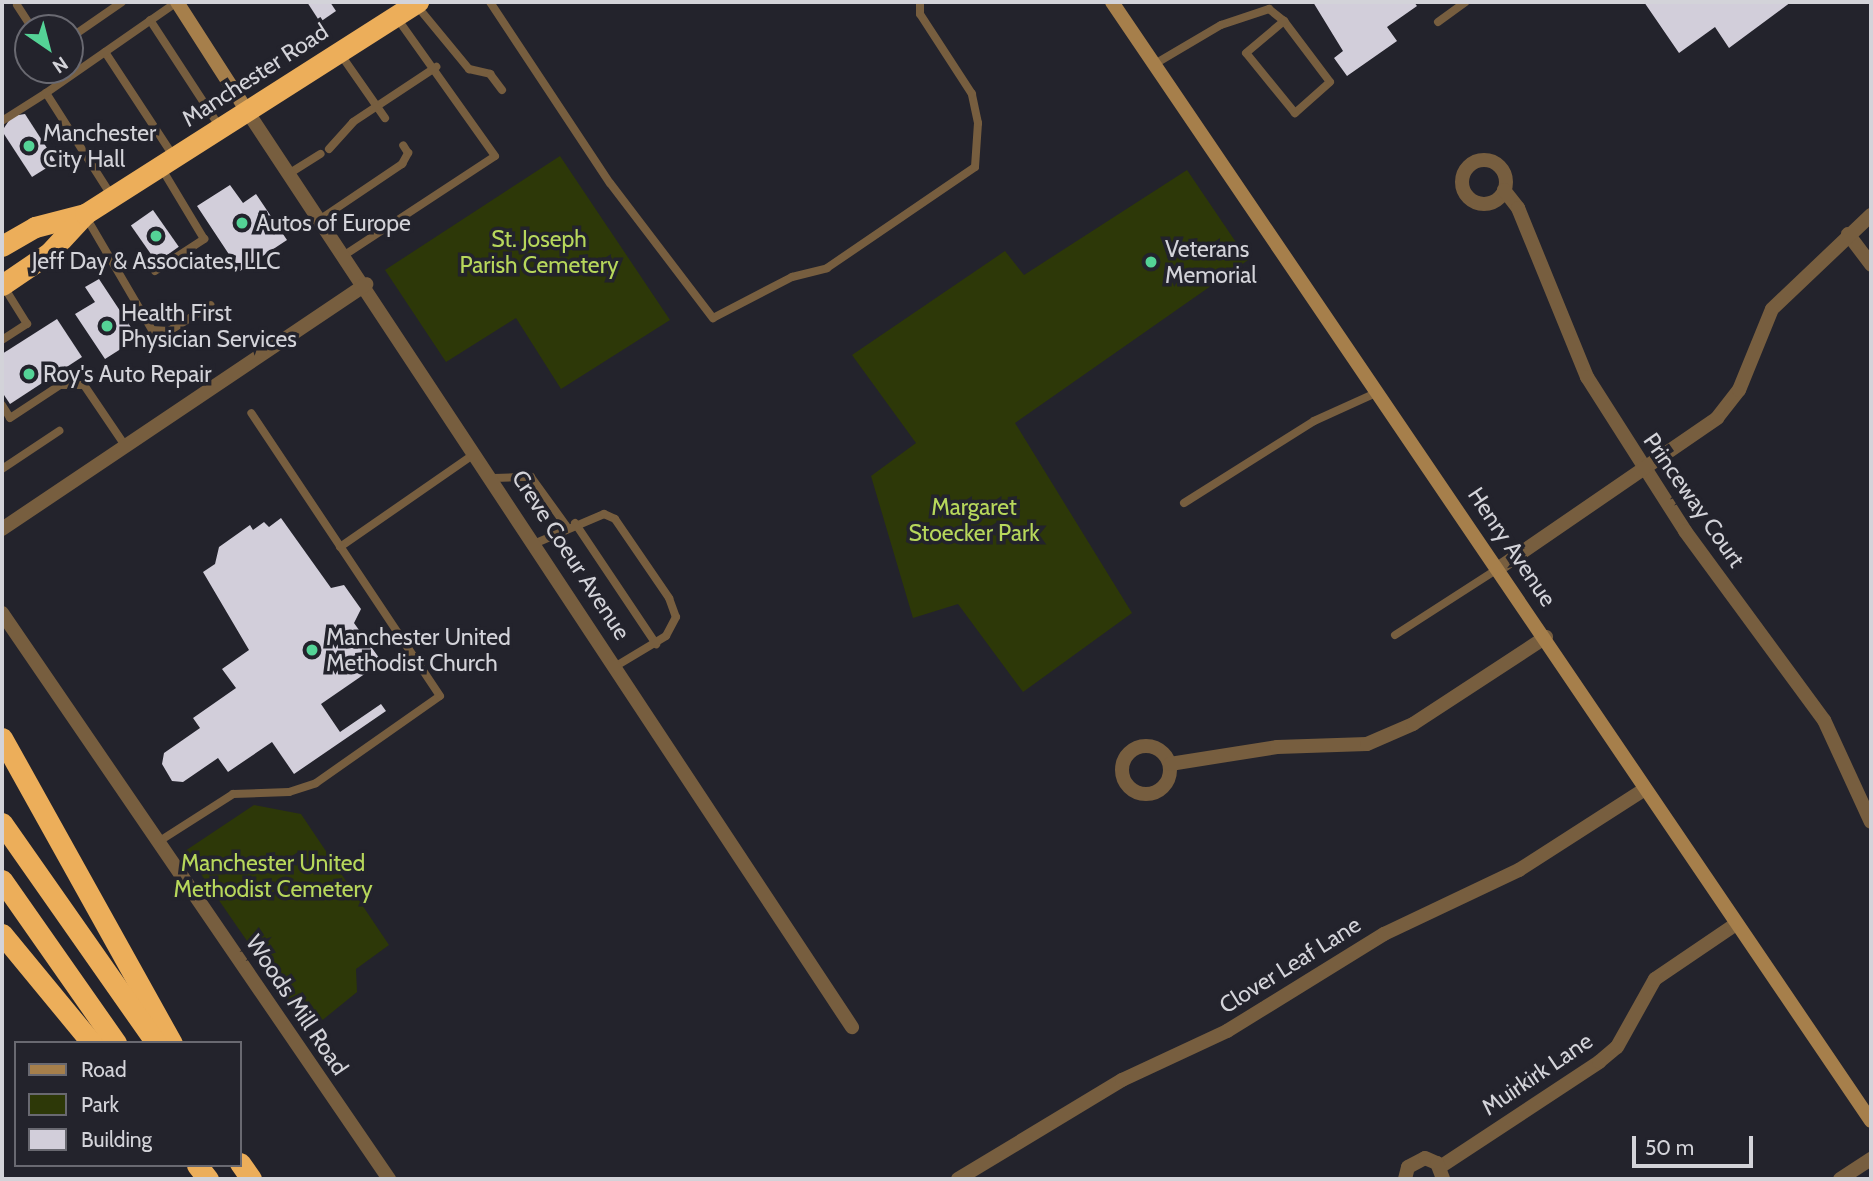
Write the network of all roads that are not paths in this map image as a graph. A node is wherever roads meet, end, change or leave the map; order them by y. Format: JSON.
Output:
{"nodes":[{"id":1,"x":122,"y":2,"type":"edge"},
{"id":2,"x":177,"y":2,"type":"edge"},
{"id":3,"x":920,"y":2,"type":"edge"},
{"id":4,"x":1112,"y":2,"type":"edge"},
{"id":5,"x":1466,"y":2,"type":"edge"},
{"id":6,"x":416,"y":3,"type":"edge"},
{"id":7,"x":493,"y":3,"type":"edge"},
{"id":8,"x":17,"y":5,"type":"dead end"},
{"id":9,"x":23,"y":14,"type":"edge"},
{"id":10,"x":395,"y":16,"type":"junction"},
{"id":11,"x":150,"y":20,"type":"junction"},
{"id":12,"x":1284,"y":21,"type":"junction"},
{"id":13,"x":1438,"y":22,"type":"dead end"},
{"id":14,"x":84,"y":28,"type":"edge"},
{"id":15,"x":105,"y":52,"type":"junction"},
{"id":16,"x":339,"y":52,"type":"junction"},
{"id":17,"x":1153,"y":65,"type":"junction"},
{"id":18,"x":436,"y":67,"type":"junction"},
{"id":19,"x":502,"y":90,"type":"dead end"},
{"id":20,"x":46,"y":93,"type":"junction"},
{"id":21,"x":377,"y":106,"type":"junction"},
{"id":22,"x":247,"y":111,"type":"junction"},
{"id":23,"x":384,"y":118,"type":"dead end"},
{"id":24,"x":2,"y":121,"type":"edge"},
{"id":25,"x":220,"y":128,"type":"junction"},
{"id":26,"x":403,"y":145,"type":"dead end"},
{"id":27,"x":167,"y":162,"type":"junction"},
{"id":28,"x":290,"y":173,"type":"junction"},
{"id":29,"x":1504,"y":190,"type":"dead end"},
{"id":30,"x":112,"y":197,"type":"junction"},
{"id":31,"x":85,"y":214,"type":"junction"},
{"id":32,"x":1871,"y":215,"type":"edge"},
{"id":33,"x":322,"y":218,"type":"junction"},
{"id":34,"x":1848,"y":234,"type":"junction"},
{"id":35,"x":2,"y":246,"type":"edge"},
{"id":36,"x":346,"y":254,"type":"junction"},
{"id":37,"x":1871,"y":265,"type":"edge"},
{"id":38,"x":155,"y":271,"type":"dead end"},
{"id":39,"x":366,"y":284,"type":"junction"},
{"id":40,"x":2,"y":285,"type":"edge"},
{"id":41,"x":211,"y":305,"type":"dead end"},
{"id":42,"x":2,"y":340,"type":"edge"},
{"id":43,"x":1378,"y":392,"type":"junction"},
{"id":44,"x":2,"y":405,"type":"edge"},
{"id":45,"x":251,"y":414,"type":"dead end"},
{"id":46,"x":59,"y":431,"type":"dead end"},
{"id":47,"x":124,"y":444,"type":"junction"},
{"id":48,"x":477,"y":453,"type":"junction"},
{"id":49,"x":2,"y":469,"type":"edge"},
{"id":50,"x":1643,"y":469,"type":"junction"},
{"id":51,"x":494,"y":478,"type":"junction"},
{"id":52,"x":1184,"y":503,"type":"dead end"},
{"id":53,"x":571,"y":525,"type":"junction"},
{"id":54,"x":2,"y":528,"type":"edge"},
{"id":55,"x":536,"y":543,"type":"junction"},
{"id":56,"x":340,"y":547,"type":"junction"},
{"id":57,"x":1499,"y":568,"type":"junction"},
{"id":58,"x":2,"y":613,"type":"edge"},
{"id":59,"x":1395,"y":635,"type":"dead end"},
{"id":60,"x":1546,"y":637,"type":"junction"},
{"id":61,"x":656,"y":644,"type":"junction"},
{"id":62,"x":616,"y":666,"type":"junction"},
{"id":63,"x":2,"y":738,"type":"edge"},
{"id":64,"x":1170,"y":764,"type":"dead end"},
{"id":65,"x":1646,"y":789,"type":"junction"},
{"id":66,"x":1871,"y":822,"type":"edge"},
{"id":67,"x":2,"y":823,"type":"edge"},
{"id":68,"x":158,"y":842,"type":"junction"},
{"id":69,"x":2,"y":880,"type":"edge"},
{"id":70,"x":1736,"y":924,"type":"junction"},
{"id":71,"x":2,"y":934,"type":"edge"},
{"id":72,"x":852,"y":1027,"type":"dead end"},
{"id":73,"x":90,"y":1041,"type":"edge"},
{"id":74,"x":115,"y":1041,"type":"edge"},
{"id":75,"x":155,"y":1041,"type":"edge"},
{"id":76,"x":171,"y":1041,"type":"edge"},
{"id":77,"x":1871,"y":1121,"type":"edge"},
{"id":78,"x":1871,"y":1159,"type":"edge"},
{"id":79,"x":1442,"y":1173,"type":"edge"},
{"id":80,"x":389,"y":1179,"type":"edge"},
{"id":81,"x":958,"y":1179,"type":"edge"},
{"id":82,"x":1405,"y":1179,"type":"edge"},
{"id":83,"x":1840,"y":1179,"type":"edge"}],
"edges":[{"from":1,"to":14,"type":"lane"},
{"from":2,"to":11,"type":"lane"},
{"from":2,"to":22,"type":"street"},
{"from":3,"to":7,"type":"lane"},
{"from":4,"to":17,"type":"street","name":"Henry Avenue"},
{"from":5,"to":13,"type":"lane"},
{"from":6,"to":10,"type":"highway","name":"Manchester Road"},
{"from":6,"to":19,"type":"lane"},
{"from":8,"to":9,"type":"lane"},
{"from":10,"to":16,"type":"highway","name":"Manchester Road"},
{"from":10,"to":18,"type":"lane"},
{"from":11,"to":15,"type":"lane"},
{"from":11,"to":25,"type":"lane"},
{"from":12,"to":12,"type":"lane"},
{"from":12,"to":17,"type":"lane"},
{"from":15,"to":20,"type":"lane"},
{"from":15,"to":27,"type":"lane"},
{"from":16,"to":21,"type":"lane"},
{"from":16,"to":22,"type":"highway","name":"Manchester Road"},
{"from":17,"to":43,"type":"street","name":"Henry Avenue"},
{"from":18,"to":21,"type":"lane"},
{"from":18,"to":36,"type":"lane"},
{"from":20,"to":24,"type":"lane"},
{"from":20,"to":30,"type":"lane"},
{"from":21,"to":23,"type":"lane"},
{"from":21,"to":28,"type":"lane"},
{"from":22,"to":25,"type":"highway","name":"Manchester Road"},
{"from":22,"to":28,"type":"street","name":"Creve Coeur Avenue"},
{"from":25,"to":27,"type":"highway","name":"Manchester Road"},
{"from":26,"to":33,"type":"lane"},
{"from":27,"to":30,"type":"highway","name":"Manchester Road"},
{"from":27,"to":38,"type":"lane"},
{"from":28,"to":33,"type":"street","name":"Creve Coeur Avenue"},
{"from":29,"to":50,"type":"street","name":"Princeway Court"},
{"from":30,"to":31,"type":"highway","name":"Manchester Road"},
{"from":31,"to":35,"type":"highway","name":"Manchester Road"},
{"from":31,"to":40,"type":"highway","name":"Manchester Road"},
{"from":31,"to":41,"type":"lane"},
{"from":32,"to":34,"type":"street"},
{"from":33,"to":36,"type":"street","name":"Creve Coeur Avenue"},
{"from":34,"to":37,"type":"street"},
{"from":34,"to":50,"type":"street"},
{"from":36,"to":39,"type":"street","name":"Creve Coeur Avenue"},
{"from":39,"to":47,"type":"street"},
{"from":39,"to":48,"type":"street","name":"Creve Coeur Avenue"},
{"from":40,"to":42,"type":"lane"},
{"from":43,"to":52,"type":"lane"},
{"from":43,"to":57,"type":"street","name":"Henry Avenue"},
{"from":44,"to":47,"type":"lane"},
{"from":45,"to":56,"type":"lane"},
{"from":46,"to":49,"type":"lane"},
{"from":47,"to":54,"type":"street"},
{"from":48,"to":51,"type":"street","name":"Creve Coeur Avenue"},
{"from":48,"to":56,"type":"lane"},
{"from":50,"to":57,"type":"street"},
{"from":50,"to":66,"type":"street","name":"Princeway Court"},
{"from":51,"to":53,"type":"lane"},
{"from":51,"to":55,"type":"street","name":"Creve Coeur Avenue"},
{"from":53,"to":55,"type":"lane"},
{"from":53,"to":61,"type":"lane"},
{"from":53,"to":61,"type":"lane"},
{"from":55,"to":62,"type":"street","name":"Creve Coeur Avenue"},
{"from":56,"to":68,"type":"lane"},
{"from":57,"to":59,"type":"lane"},
{"from":57,"to":60,"type":"street","name":"Henry Avenue"},
{"from":58,"to":68,"type":"street","name":"Woods Mill Road"},
{"from":60,"to":64,"type":"street"},
{"from":60,"to":65,"type":"street","name":"Henry Avenue"},
{"from":61,"to":62,"type":"lane"},
{"from":62,"to":72,"type":"street","name":"Creve Coeur Avenue"},
{"from":63,"to":76,"type":"highway"},
{"from":65,"to":70,"type":"street","name":"Henry Avenue"},
{"from":65,"to":81,"type":"street","name":"Clover Leaf Lane"},
{"from":67,"to":75,"type":"highway"},
{"from":68,"to":80,"type":"street","name":"Woods Mill Road"},
{"from":69,"to":74,"type":"highway"},
{"from":70,"to":77,"type":"street","name":"Henry Avenue"},
{"from":70,"to":79,"type":"street","name":"Muirkirk Lane"},
{"from":71,"to":73,"type":"highway"},
{"from":78,"to":83,"type":"street"},
{"from":79,"to":82,"type":"street","name":"Muirkirk Lane"}]}
